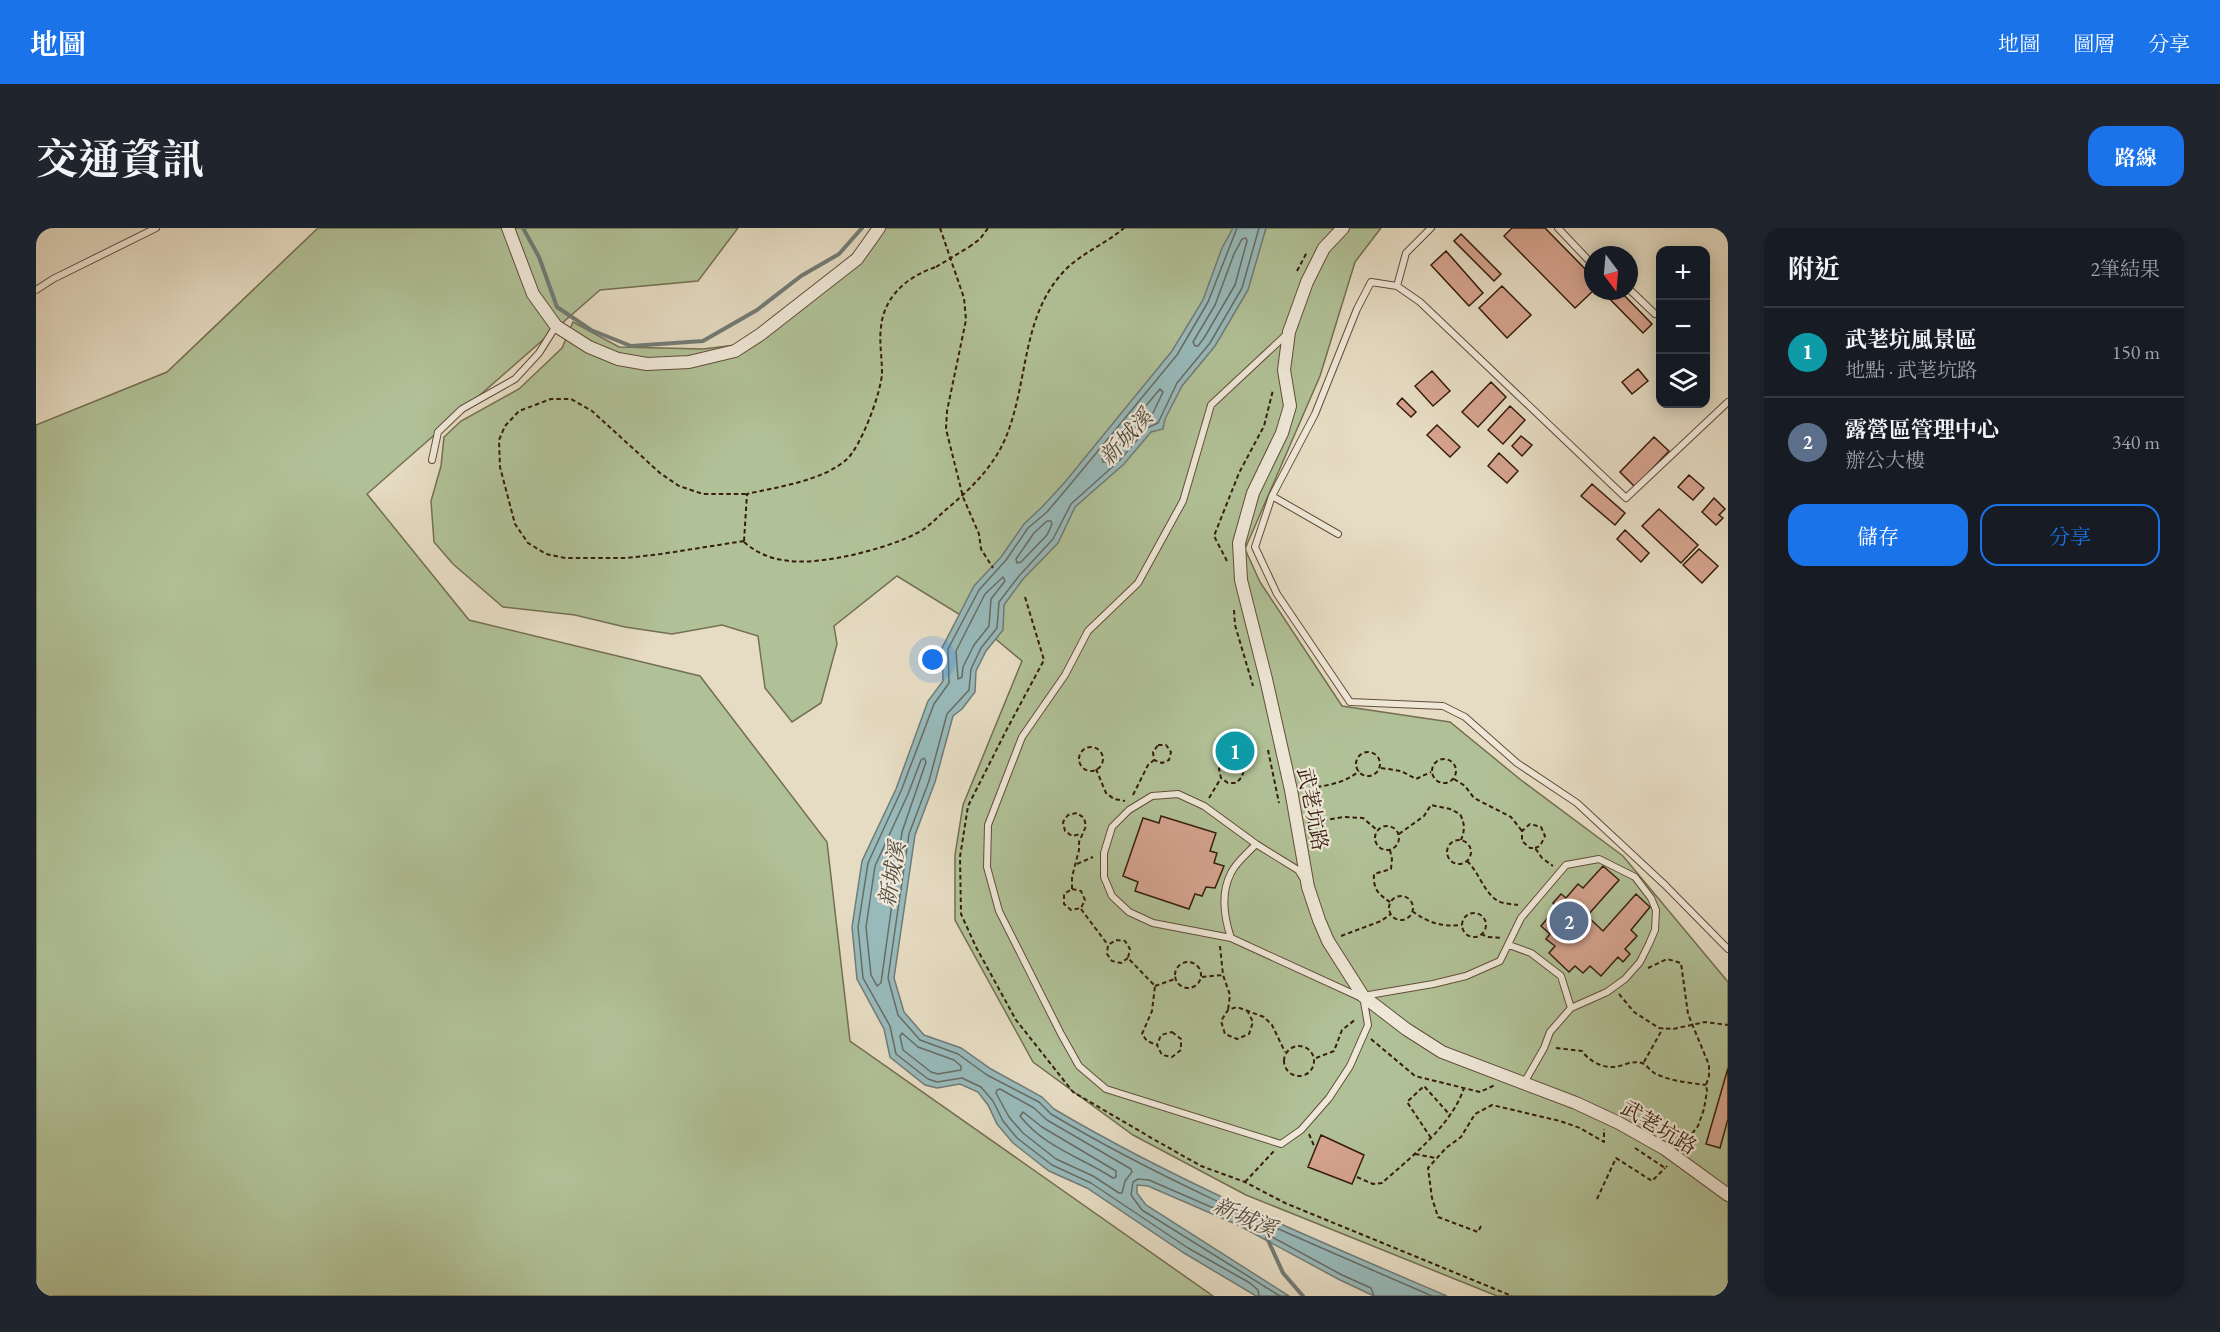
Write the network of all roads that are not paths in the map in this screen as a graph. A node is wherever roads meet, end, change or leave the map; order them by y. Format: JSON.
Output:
{"nodes":[{"id":1,"x":156,"y":228,"type":"edge"},
{"id":2,"x":508,"y":228,"type":"edge"},
{"id":3,"x":879,"y":228,"type":"edge"},
{"id":4,"x":1343,"y":228,"type":"edge"},
{"id":5,"x":1431,"y":228,"type":"edge"},
{"id":6,"x":1558,"y":228,"type":"edge"},
{"id":7,"x":1584,"y":255,"type":"edge"},
{"id":8,"x":1397,"y":286,"type":"junction"},
{"id":9,"x":36,"y":290,"type":"edge"},
{"id":10,"x":1638,"y":298,"type":"edge"},
{"id":11,"x":1655,"y":314,"type":"dead end"},
{"id":12,"x":556,"y":326,"type":"junction"},
{"id":13,"x":1289,"y":332,"type":"junction"},
{"id":14,"x":1728,"y":402,"type":"edge"},
{"id":15,"x":432,"y":460,"type":"dead end"},
{"id":16,"x":1272,"y":496,"type":"junction"},
{"id":17,"x":1338,"y":534,"type":"dead end"},
{"id":18,"x":1256,"y":844,"type":"junction"},
{"id":19,"x":1308,"y":887,"type":"junction"},
{"id":20,"x":1231,"y":938,"type":"junction"},
{"id":21,"x":1509,"y":945,"type":"junction"},
{"id":22,"x":1728,"y":950,"type":"edge"},
{"id":23,"x":1363,"y":996,"type":"junction"},
{"id":24,"x":1571,"y":1008,"type":"junction"},
{"id":25,"x":1524,"y":1083,"type":"junction"},
{"id":26,"x":1728,"y":1195,"type":"edge"}],
"edges":[{"from":1,"to":9,"type":"lane"},
{"from":2,"to":12,"type":"street"},
{"from":3,"to":12,"type":"street"},
{"from":4,"to":13,"type":"street","name":"武荖坑路"},
{"from":5,"to":8,"type":"lane"},
{"from":6,"to":7,"type":"lane"},
{"from":8,"to":14,"type":"lane"},
{"from":8,"to":16,"type":"lane"},
{"from":10,"to":11,"type":"lane"},
{"from":12,"to":15,"type":"lane"},
{"from":13,"to":19,"type":"street","name":"武荖坑路"},
{"from":13,"to":23,"type":"lane"},
{"from":16,"to":17,"type":"lane"},
{"from":16,"to":22,"type":"lane"},
{"from":18,"to":19,"type":"lane"},
{"from":18,"to":20,"type":"lane"},
{"from":18,"to":20,"type":"lane"},
{"from":19,"to":23,"type":"street","name":"武荖坑路"},
{"from":20,"to":23,"type":"lane"},
{"from":21,"to":23,"type":"lane"},
{"from":21,"to":24,"type":"lane"},
{"from":21,"to":24,"type":"lane"},
{"from":23,"to":25,"type":"street","name":"武荖坑路"},
{"from":24,"to":25,"type":"lane"},
{"from":25,"to":26,"type":"street","name":"武荖坑路"}]}
